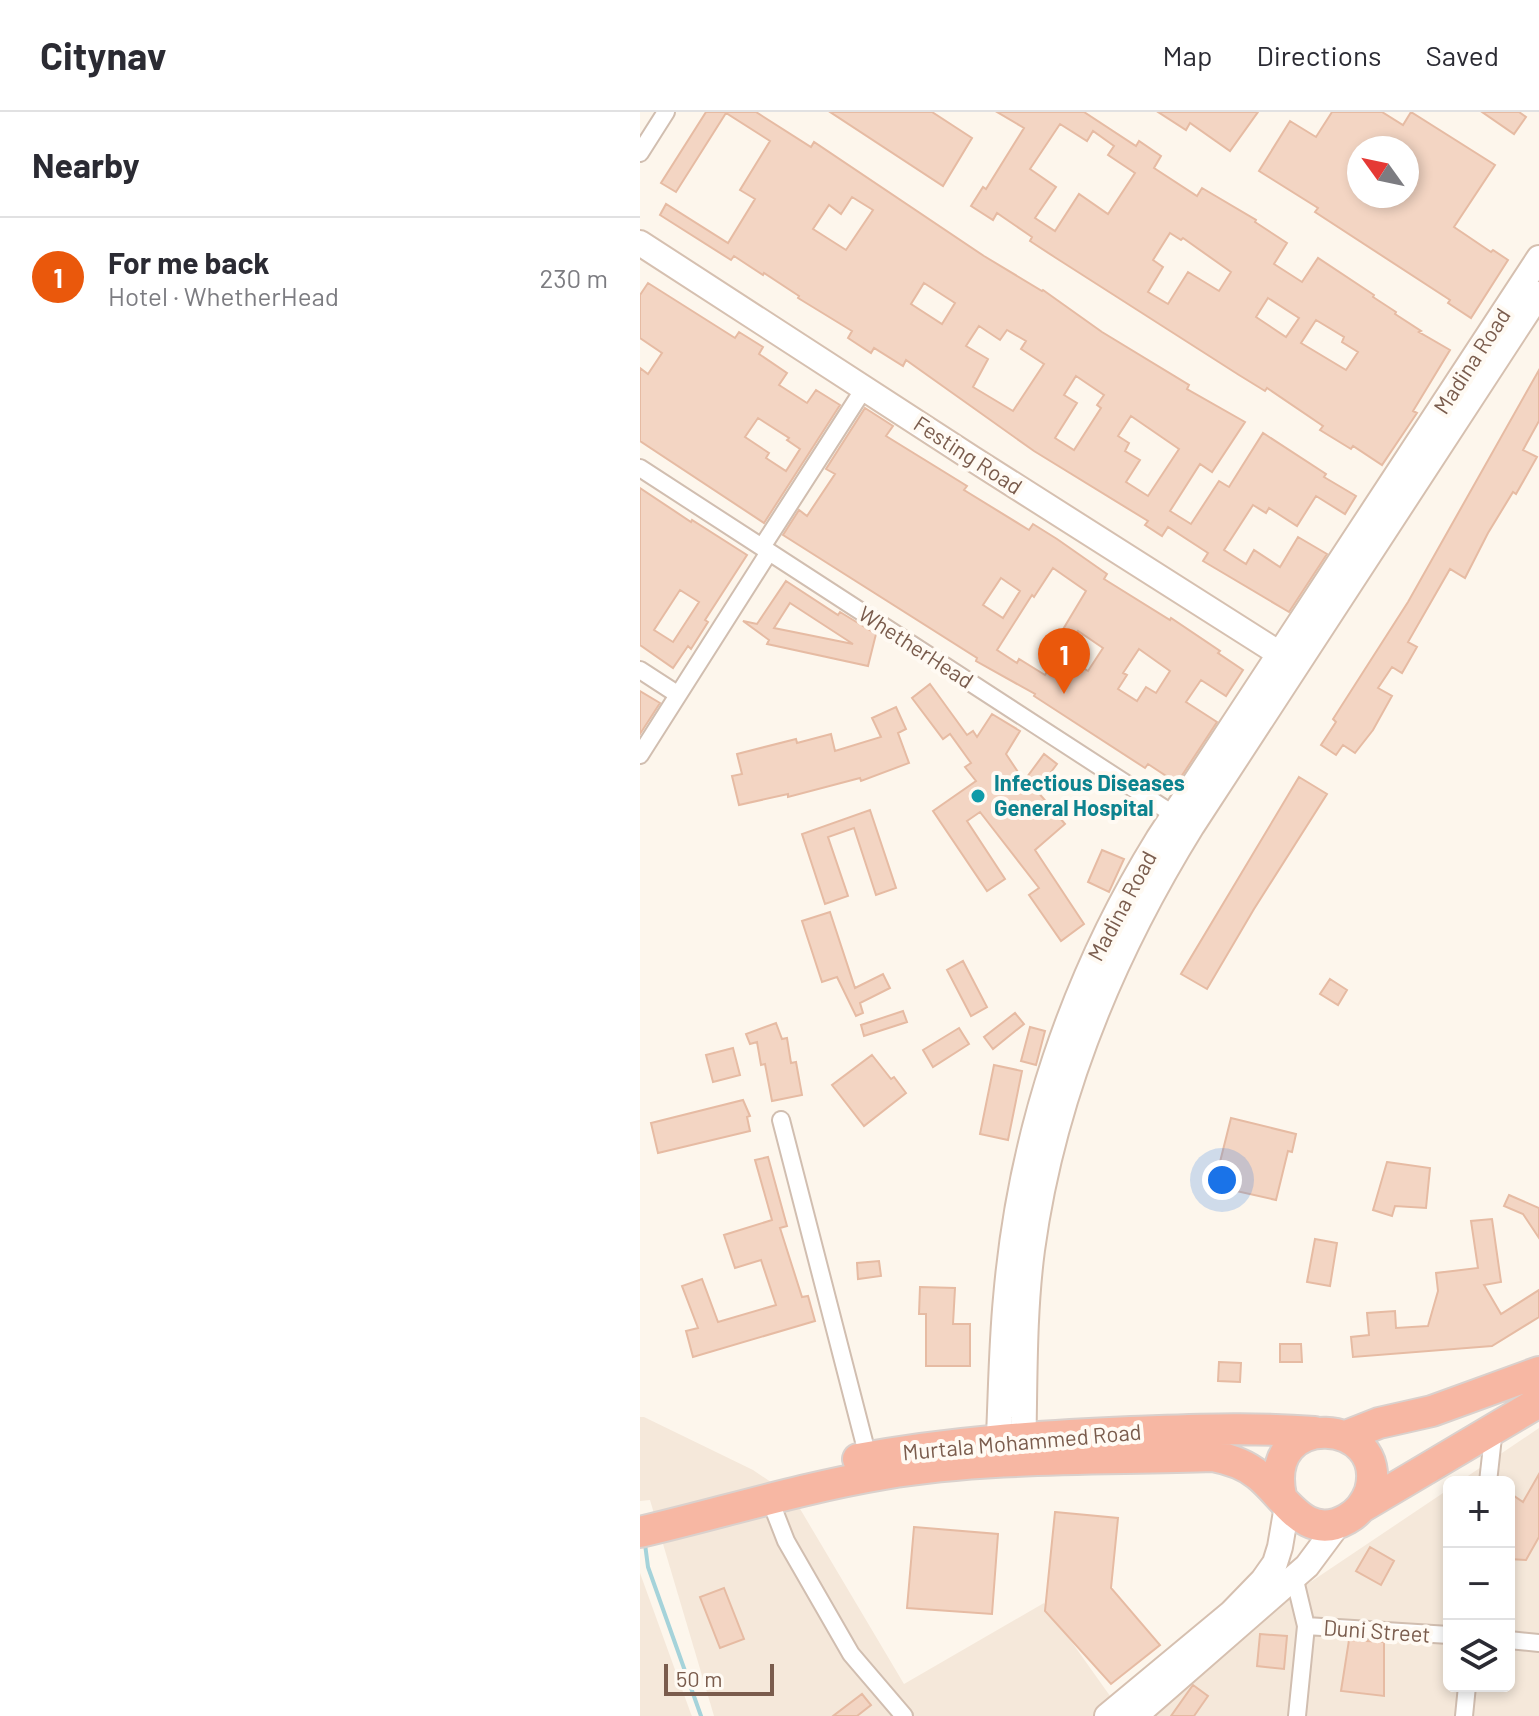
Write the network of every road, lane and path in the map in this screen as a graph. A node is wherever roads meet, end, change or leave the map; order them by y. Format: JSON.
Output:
{"nodes":[{"id":1,"x":666,"y":112,"type":"edge"},
{"id":2,"x":640,"y":153,"type":"edge"},
{"id":3,"x":643,"y":250,"type":"edge"},
{"id":4,"x":1539,"y":258,"type":"edge"},
{"id":5,"x":1539,"y":294,"type":"edge"},
{"id":6,"x":865,"y":387,"type":"junction"},
{"id":7,"x":640,"y":468,"type":"edge"},
{"id":8,"x":1394,"y":497,"type":"junction"},
{"id":9,"x":765,"y":550,"type":"junction"},
{"id":10,"x":1289,"y":660,"type":"junction"},
{"id":11,"x":640,"y":670,"type":"edge"},
{"id":12,"x":677,"y":694,"type":"junction"},
{"id":13,"x":640,"y":755,"type":"edge"},
{"id":14,"x":1183,"y":820,"type":"junction"},
{"id":15,"x":781,"y":1120,"type":"dead end"},
{"id":16,"x":1539,"y":1372,"type":"edge"},
{"id":17,"x":1539,"y":1402,"type":"edge"},
{"id":18,"x":1494,"y":1427,"type":"junction"},
{"id":19,"x":1314,"y":1432,"type":"junction"},
{"id":20,"x":1346,"y":1436,"type":"junction"},
{"id":21,"x":1011,"y":1451,"type":"junction"},
{"id":22,"x":868,"y":1457,"type":"junction"},
{"id":23,"x":1489,"y":1476,"type":"edge"},
{"id":24,"x":770,"y":1500,"type":"junction"},
{"id":25,"x":1284,"y":1501,"type":"junction"},
{"id":26,"x":1350,"y":1515,"type":"junction"},
{"id":27,"x":647,"y":1521,"type":"edge"},
{"id":28,"x":1294,"y":1576,"type":"junction"},
{"id":29,"x":1306,"y":1626,"type":"junction"},
{"id":30,"x":1443,"y":1635,"type":"edge"},
{"id":31,"x":1515,"y":1641,"type":"edge"},
{"id":32,"x":1539,"y":1643,"type":"edge"},
{"id":33,"x":1466,"y":1692,"type":"edge"},
{"id":34,"x":904,"y":1716,"type":"edge"},
{"id":35,"x":1107,"y":1716,"type":"edge"},
{"id":36,"x":1135,"y":1716,"type":"edge"},
{"id":37,"x":1297,"y":1716,"type":"edge"},
{"id":38,"x":1464,"y":1716,"type":"edge"}],
"edges":[{"from":1,"to":2,"type":"street"},
{"from":3,"to":6,"type":"main road","name":"Festing Road"},
{"from":4,"to":8,"type":"main road","name":"Madina Road"},
{"from":5,"to":8,"type":"main road","name":"Madina Road"},
{"from":6,"to":9,"type":"street"},
{"from":6,"to":10,"type":"main road","name":"Festing Road"},
{"from":7,"to":9,"type":"street","name":"WhetherHead"},
{"from":8,"to":10,"type":"main road","name":"Madina Road"},
{"from":9,"to":12,"type":"street"},
{"from":9,"to":14,"type":"street","name":"WhetherHead"},
{"from":10,"to":14,"type":"main road","name":"Madina Road"},
{"from":11,"to":12,"type":"street"},
{"from":12,"to":13,"type":"street"},
{"from":14,"to":21,"type":"main road","name":"Madina Road"},
{"from":15,"to":22,"type":"street"},
{"from":16,"to":20,"type":"highway"},
{"from":17,"to":18,"type":"highway"},
{"from":18,"to":23,"type":"street"},
{"from":18,"to":26,"type":"highway"},
{"from":19,"to":20,"type":"highway"},
{"from":19,"to":21,"type":"highway","name":"Murtala Mohammed Road"},
{"from":19,"to":25,"type":"highway"},
{"from":20,"to":26,"type":"highway"},
{"from":21,"to":22,"type":"highway","name":"Murtala Mohammed Road"},
{"from":21,"to":24,"type":"highway","name":"Murtala Mohammed Road"},
{"from":21,"to":25,"type":"highway","name":"Murtala Mohammed Road"},
{"from":22,"to":27,"type":"highway","name":"Murtala Mohammed Road"},
{"from":24,"to":27,"type":"highway","name":"Murtala Mohammed Road"},
{"from":24,"to":34,"type":"street"},
{"from":25,"to":26,"type":"highway"},
{"from":25,"to":35,"type":"main road"},
{"from":26,"to":28,"type":"main road"},
{"from":28,"to":29,"type":"street"},
{"from":28,"to":36,"type":"main road"},
{"from":29,"to":30,"type":"street","name":"Duni Street"},
{"from":29,"to":37,"type":"street"},
{"from":31,"to":32,"type":"street"},
{"from":33,"to":38,"type":"street"}]}
